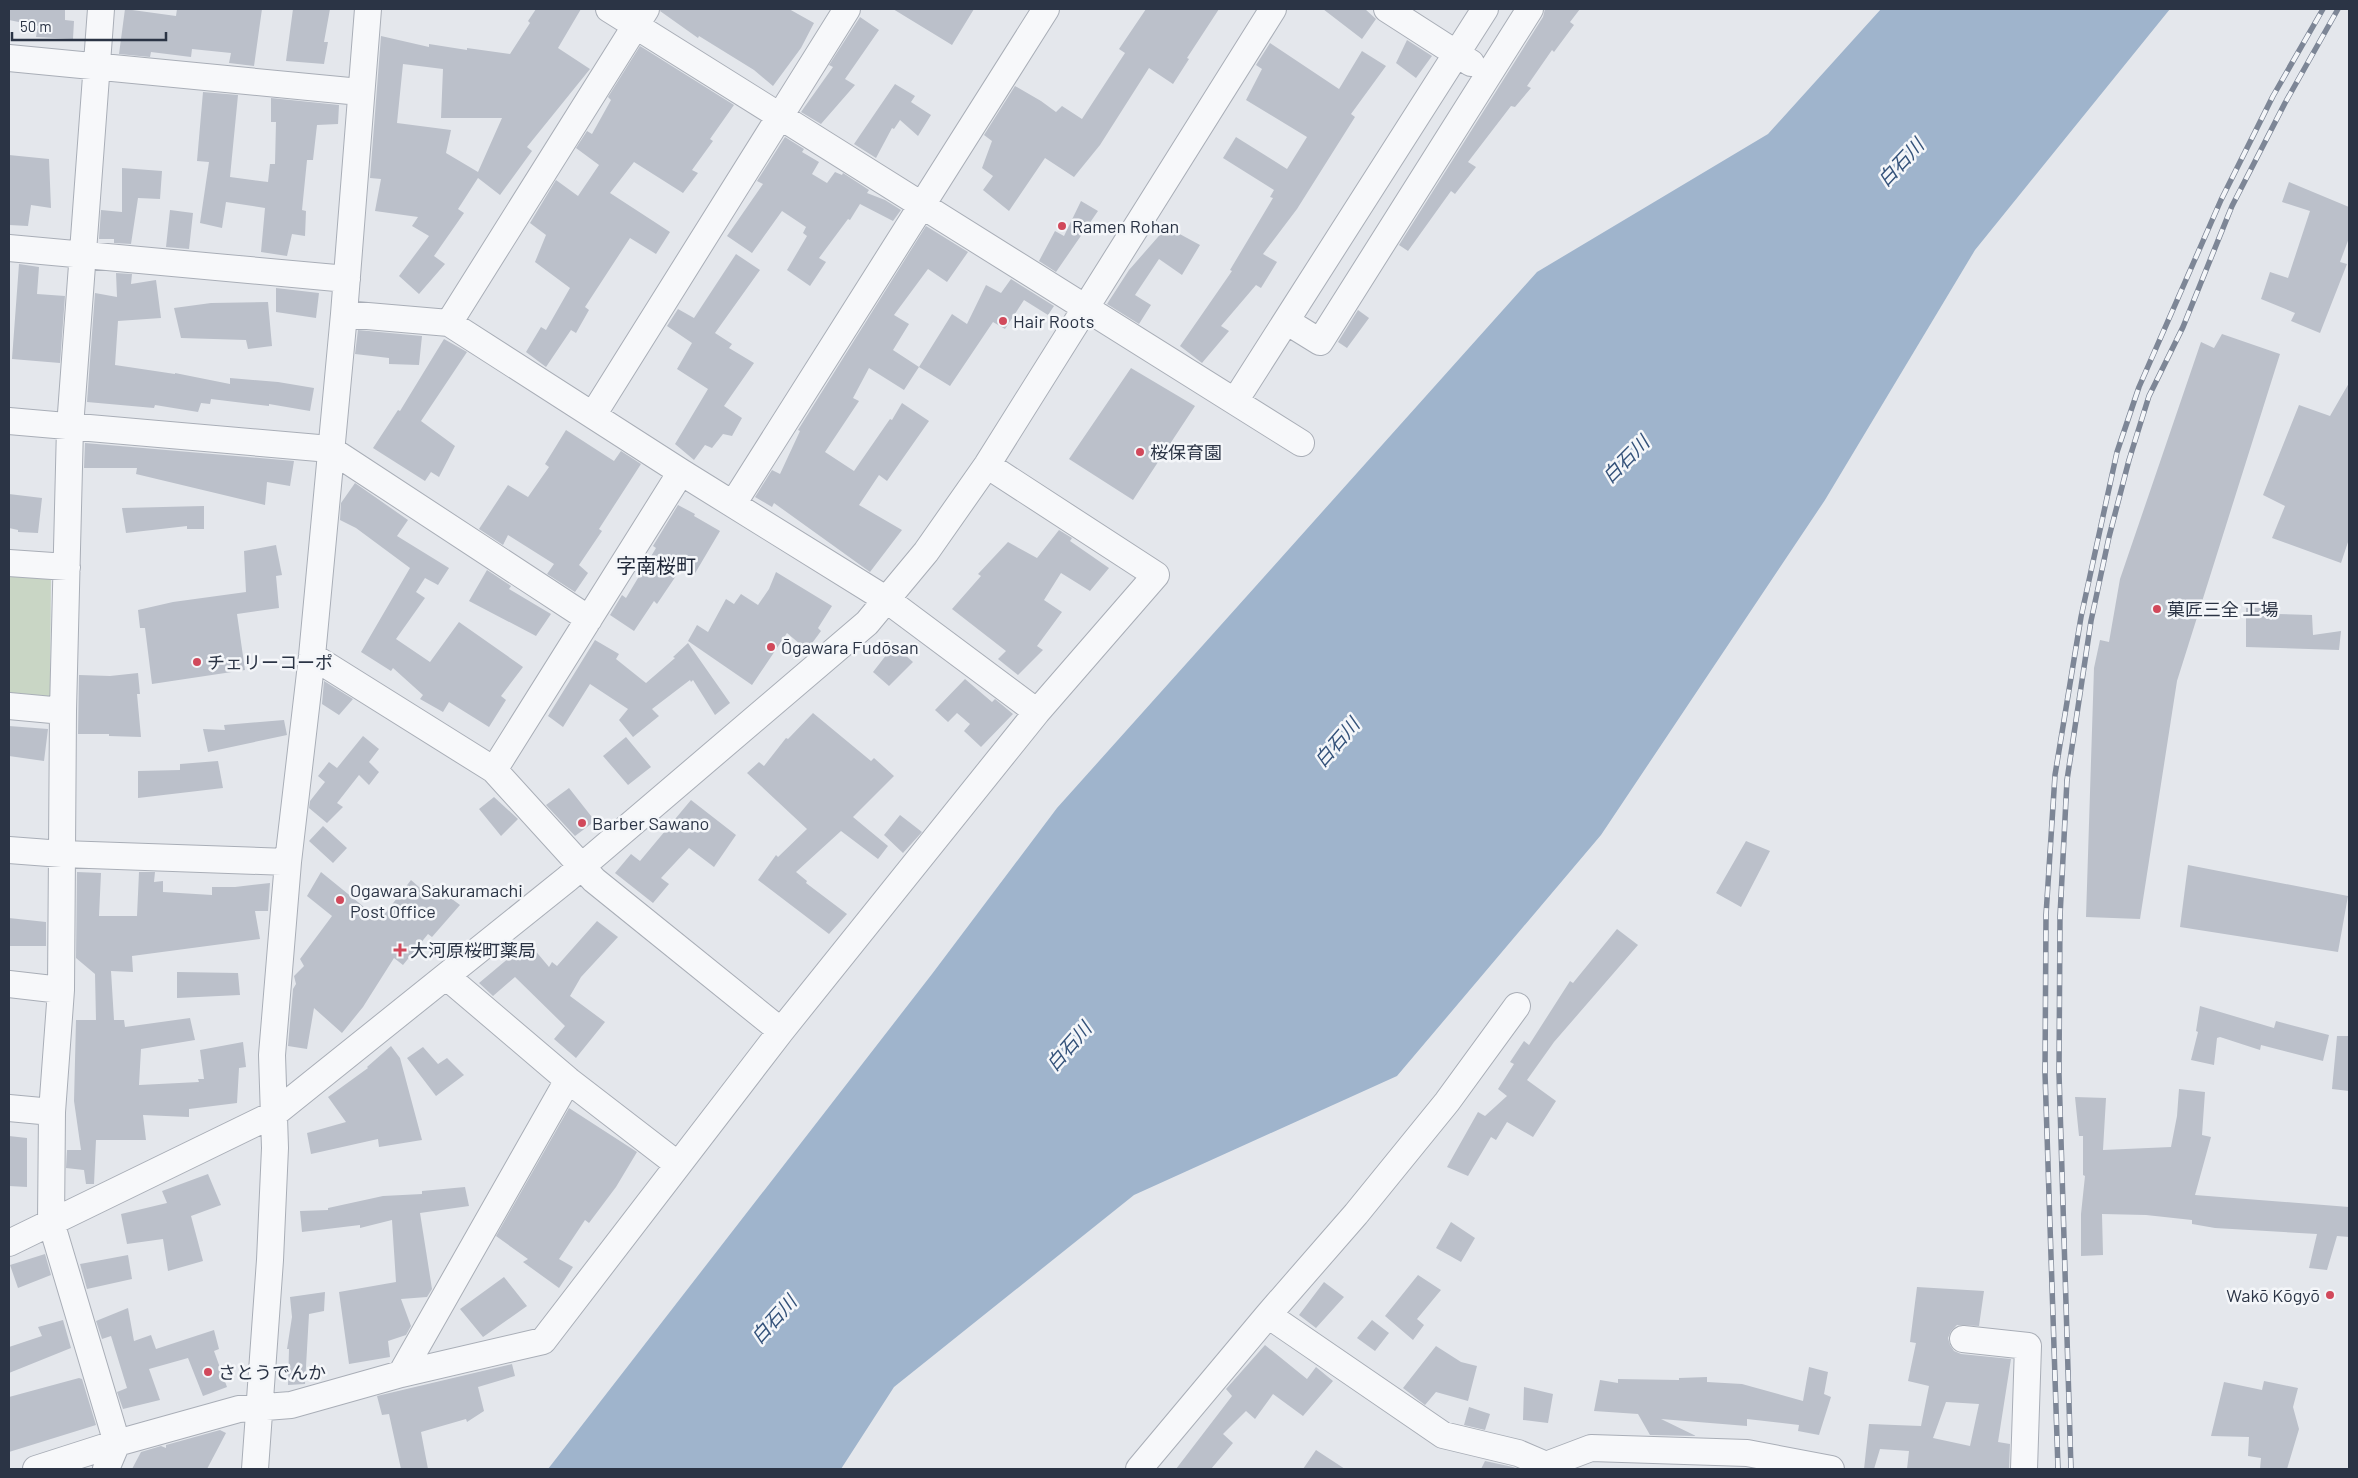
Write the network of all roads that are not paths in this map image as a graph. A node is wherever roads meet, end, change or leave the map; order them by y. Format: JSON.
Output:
{"nodes":[{"id":1,"x":101,"y":9,"type":"edge"},
{"id":2,"x":368,"y":9,"type":"edge"},
{"id":3,"x":609,"y":9,"type":"edge"},
{"id":4,"x":847,"y":9,"type":"edge"},
{"id":5,"x":1046,"y":9,"type":"edge"},
{"id":6,"x":1272,"y":9,"type":"edge"},
{"id":7,"x":1387,"y":9,"type":"edge"},
{"id":8,"x":1485,"y":9,"type":"edge"},
{"id":9,"x":1530,"y":9,"type":"edge"},
{"id":10,"x":641,"y":17,"type":"edge"},
{"id":11,"x":1456,"y":53,"type":"junction"},
{"id":12,"x":9,"y":58,"type":"edge"},
{"id":13,"x":97,"y":67,"type":"junction"},
{"id":14,"x":1489,"y":74,"type":"junction"},
{"id":15,"x":360,"y":92,"type":"junction"},
{"id":16,"x":780,"y":116,"type":"junction"},
{"id":17,"x":922,"y":205,"type":"junction"},
{"id":18,"x":9,"y":248,"type":"edge"},
{"id":19,"x":83,"y":254,"type":"junction"},
{"id":20,"x":347,"y":279,"type":"junction"},
{"id":21,"x":1085,"y":307,"type":"junction"},
{"id":22,"x":344,"y":314,"type":"junction"},
{"id":23,"x":1286,"y":321,"type":"junction"},
{"id":24,"x":449,"y":323,"type":"junction"},
{"id":25,"x":1235,"y":401,"type":"junction"},
{"id":26,"x":593,"y":415,"type":"junction"},
{"id":27,"x":9,"y":421,"type":"edge"},
{"id":28,"x":70,"y":427,"type":"junction"},
{"id":29,"x":1301,"y":443,"type":"dead end"},
{"id":30,"x":330,"y":449,"type":"junction"},
{"id":31,"x":987,"y":465,"type":"junction"},
{"id":32,"x":681,"y":472,"type":"junction"},
{"id":33,"x":733,"y":504,"type":"junction"},
{"id":34,"x":9,"y":563,"type":"edge"},
{"id":35,"x":67,"y":567,"type":"junction"},
{"id":36,"x":887,"y":600,"type":"junction"},
{"id":37,"x":589,"y":619,"type":"junction"},
{"id":38,"x":312,"y":656,"type":"junction"},
{"id":39,"x":9,"y":706,"type":"edge"},
{"id":40,"x":62,"y":712,"type":"junction"},
{"id":41,"x":1037,"y":712,"type":"junction"},
{"id":42,"x":494,"y":770,"type":"junction"},
{"id":43,"x":9,"y":850,"type":"edge"},
{"id":44,"x":62,"y":854,"type":"junction"},
{"id":45,"x":288,"y":862,"type":"junction"},
{"id":46,"x":581,"y":867,"type":"junction"},
{"id":47,"x":447,"y":977,"type":"junction"},
{"id":48,"x":9,"y":984,"type":"edge"},
{"id":49,"x":61,"y":990,"type":"junction"},
{"id":50,"x":1517,"y":1006,"type":"dead end"},
{"id":51,"x":781,"y":1031,"type":"junction"},
{"id":52,"x":568,"y":1080,"type":"junction"},
{"id":53,"x":9,"y":1108,"type":"edge"},
{"id":54,"x":52,"y":1112,"type":"junction"},
{"id":55,"x":274,"y":1114,"type":"junction"},
{"id":56,"x":677,"y":1164,"type":"junction"},
{"id":57,"x":51,"y":1222,"type":"junction"},
{"id":58,"x":9,"y":1243,"type":"edge"},
{"id":59,"x":1268,"y":1315,"type":"junction"},
{"id":60,"x":1963,"y":1339,"type":"dead end"},
{"id":61,"x":401,"y":1374,"type":"junction"},
{"id":62,"x":261,"y":1407,"type":"junction"},
{"id":63,"x":117,"y":1443,"type":"junction"},
{"id":64,"x":1743,"y":1461,"type":"edge"},
{"id":65,"x":1545,"y":1467,"type":"edge"},
{"id":66,"x":36,"y":1469,"type":"edge"},
{"id":67,"x":106,"y":1469,"type":"edge"},
{"id":68,"x":256,"y":1469,"type":"edge"},
{"id":69,"x":1139,"y":1469,"type":"edge"},
{"id":70,"x":1832,"y":1469,"type":"edge"},
{"id":71,"x":2024,"y":1469,"type":"edge"}],
"edges":[{"from":1,"to":13,"type":"street"},
{"from":2,"to":15,"type":"street"},
{"from":3,"to":10,"type":"street"},
{"from":4,"to":16,"type":"street"},
{"from":5,"to":17,"type":"street"},
{"from":6,"to":21,"type":"street"},
{"from":7,"to":11,"type":"street"},
{"from":8,"to":11,"type":"street"},
{"from":9,"to":14,"type":"street"},
{"from":10,"to":16,"type":"street"},
{"from":10,"to":24,"type":"street"},
{"from":11,"to":14,"type":"street"},
{"from":11,"to":23,"type":"street"},
{"from":12,"to":13,"type":"street"},
{"from":13,"to":15,"type":"street"},
{"from":13,"to":19,"type":"street"},
{"from":14,"to":23,"type":"street"},
{"from":15,"to":20,"type":"street"},
{"from":16,"to":17,"type":"street"},
{"from":16,"to":26,"type":"street"},
{"from":17,"to":21,"type":"street"},
{"from":17,"to":33,"type":"street"},
{"from":18,"to":19,"type":"street"},
{"from":19,"to":20,"type":"street"},
{"from":19,"to":28,"type":"street"},
{"from":20,"to":22,"type":"street"},
{"from":21,"to":25,"type":"street"},
{"from":21,"to":31,"type":"street"},
{"from":22,"to":24,"type":"street"},
{"from":22,"to":30,"type":"street"},
{"from":23,"to":25,"type":"street"},
{"from":24,"to":26,"type":"street"},
{"from":25,"to":29,"type":"street"},
{"from":26,"to":32,"type":"street"},
{"from":27,"to":28,"type":"street"},
{"from":28,"to":30,"type":"street"},
{"from":28,"to":35,"type":"street"},
{"from":30,"to":37,"type":"street"},
{"from":30,"to":38,"type":"street"},
{"from":31,"to":36,"type":"street"},
{"from":31,"to":41,"type":"street"},
{"from":32,"to":33,"type":"street"},
{"from":32,"to":37,"type":"street"},
{"from":33,"to":36,"type":"street"},
{"from":34,"to":35,"type":"street"},
{"from":35,"to":40,"type":"street"},
{"from":36,"to":41,"type":"street"},
{"from":36,"to":46,"type":"street"},
{"from":37,"to":42,"type":"street"},
{"from":38,"to":42,"type":"street"},
{"from":38,"to":45,"type":"street"},
{"from":39,"to":40,"type":"street"},
{"from":40,"to":44,"type":"street"},
{"from":41,"to":51,"type":"street"},
{"from":42,"to":46,"type":"street"},
{"from":43,"to":44,"type":"street"},
{"from":44,"to":45,"type":"street"},
{"from":44,"to":49,"type":"street"},
{"from":45,"to":55,"type":"street"},
{"from":46,"to":47,"type":"street"},
{"from":46,"to":51,"type":"street"},
{"from":47,"to":52,"type":"street"},
{"from":47,"to":55,"type":"street"},
{"from":48,"to":49,"type":"street"},
{"from":49,"to":54,"type":"street"},
{"from":50,"to":59,"type":"street"},
{"from":51,"to":56,"type":"street"},
{"from":52,"to":56,"type":"street"},
{"from":52,"to":61,"type":"street"},
{"from":53,"to":54,"type":"street"},
{"from":54,"to":57,"type":"street"},
{"from":55,"to":57,"type":"street"},
{"from":55,"to":62,"type":"street"},
{"from":56,"to":61,"type":"street"},
{"from":57,"to":58,"type":"street"},
{"from":57,"to":63,"type":"street"},
{"from":59,"to":65,"type":"street"},
{"from":59,"to":69,"type":"street"},
{"from":60,"to":71,"type":"street"},
{"from":61,"to":62,"type":"street"},
{"from":62,"to":63,"type":"street"},
{"from":62,"to":68,"type":"street"},
{"from":63,"to":66,"type":"street"},
{"from":63,"to":67,"type":"street"},
{"from":64,"to":65,"type":"street"},
{"from":64,"to":70,"type":"street"}]}
